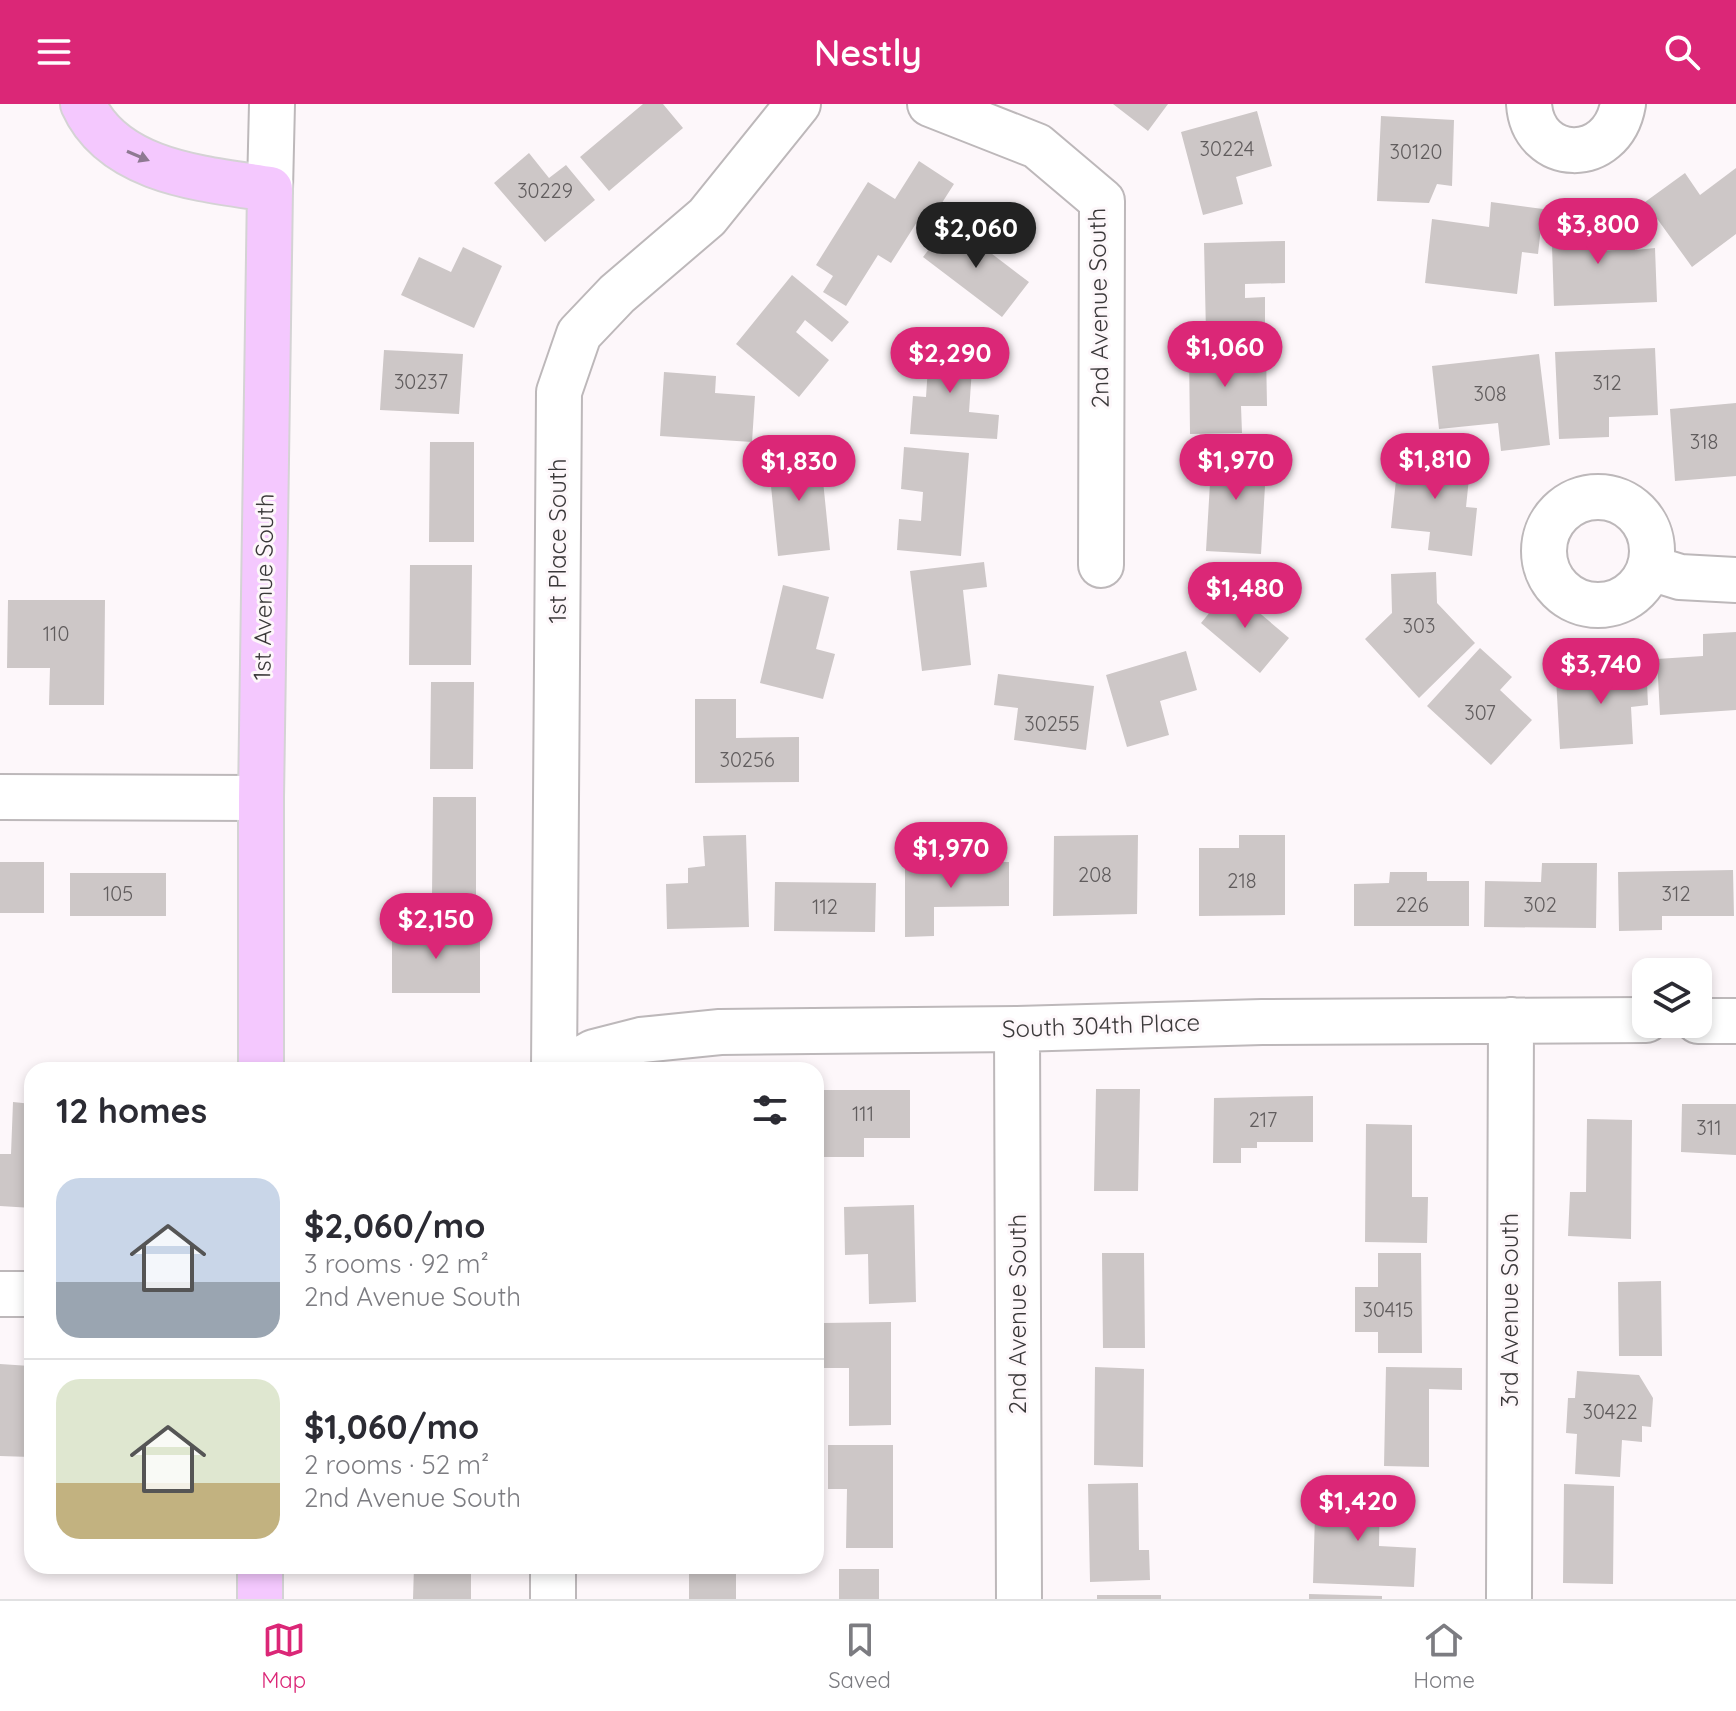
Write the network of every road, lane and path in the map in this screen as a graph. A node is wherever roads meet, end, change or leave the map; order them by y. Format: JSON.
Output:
{"nodes":[{"id":1,"x":83,"y":104,"type":"edge"},
{"id":2,"x":272,"y":104,"type":"edge"},
{"id":3,"x":798,"y":104,"type":"edge"},
{"id":4,"x":930,"y":104,"type":"edge"},
{"id":5,"x":1529,"y":104,"type":"edge"},
{"id":6,"x":1623,"y":104,"type":"edge"},
{"id":7,"x":270,"y":189,"type":"junction"},
{"id":8,"x":1101,"y":565,"type":"dead end"},
{"id":9,"x":1651,"y":568,"type":"dead end"},
{"id":10,"x":1736,"y":580,"type":"edge"},
{"id":11,"x":0,"y":797,"type":"edge"},
{"id":12,"x":261,"y":798,"type":"junction"},
{"id":13,"x":1511,"y":1020,"type":"junction"},
{"id":14,"x":1632,"y":1020,"type":"edge"},
{"id":15,"x":1712,"y":1021,"type":"edge"},
{"id":16,"x":1736,"y":1021,"type":"edge"},
{"id":17,"x":1017,"y":1029,"type":"junction"},
{"id":18,"x":261,"y":1062,"type":"edge"},
{"id":19,"x":554,"y":1062,"type":"edge"},
{"id":20,"x":576,"y":1062,"type":"edge"},
{"id":21,"x":0,"y":1294,"type":"edge"},
{"id":22,"x":24,"y":1294,"type":"edge"},
{"id":23,"x":260,"y":1574,"type":"edge"},
{"id":24,"x":553,"y":1574,"type":"edge"},
{"id":25,"x":260,"y":1599,"type":"edge"},
{"id":26,"x":553,"y":1599,"type":"edge"},
{"id":27,"x":1019,"y":1599,"type":"edge"},
{"id":28,"x":1509,"y":1599,"type":"edge"}],
"edges":[{"from":1,"to":7,"type":"main road","one_way":true},
{"from":2,"to":7,"type":"street","name":"1st Avenue South"},
{"from":3,"to":19,"type":"street","name":"1st Place South"},
{"from":4,"to":8,"type":"street","name":"2nd Avenue South"},
{"from":5,"to":6,"type":"street"},
{"from":7,"to":12,"type":"main road","name":"1st Avenue South"},
{"from":9,"to":10,"type":"street"},
{"from":11,"to":12,"type":"street"},
{"from":12,"to":18,"type":"main road","name":"1st Avenue South"},
{"from":13,"to":14,"type":"street","name":"South 304th Place"},
{"from":13,"to":17,"type":"street","name":"South 304th Place"},
{"from":13,"to":28,"type":"street","name":"3rd Avenue South"},
{"from":15,"to":16,"type":"street"},
{"from":17,"to":20,"type":"street","name":"South 304th Place"},
{"from":17,"to":27,"type":"street","name":"2nd Avenue South"},
{"from":21,"to":22,"type":"street"},
{"from":23,"to":25,"type":"main road"},
{"from":24,"to":26,"type":"street"}]}
